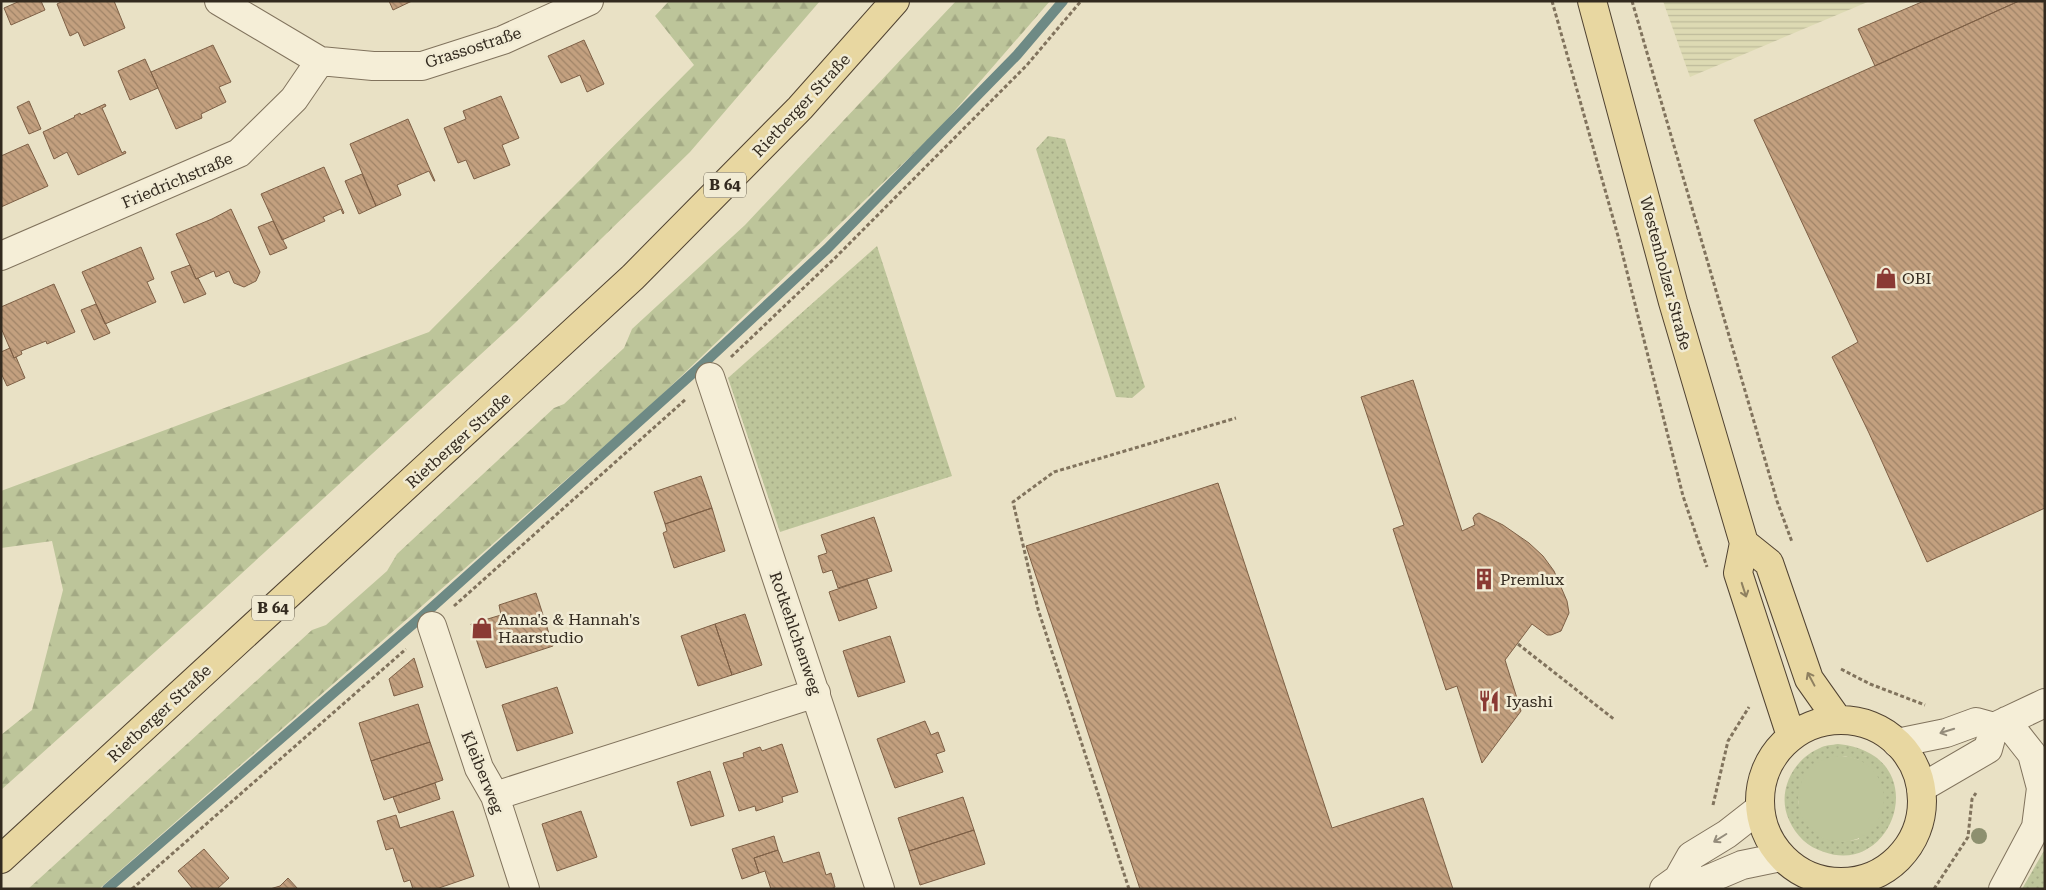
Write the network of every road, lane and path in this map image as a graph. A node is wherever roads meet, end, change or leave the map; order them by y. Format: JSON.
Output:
{"nodes":[{"id":1,"x":218,"y":1,"type":"edge"},
{"id":2,"x":589,"y":1,"type":"edge"},
{"id":3,"x":895,"y":1,"type":"edge"},
{"id":4,"x":1081,"y":1,"type":"edge"},
{"id":5,"x":1552,"y":1,"type":"edge"},
{"id":6,"x":1592,"y":1,"type":"edge"},
{"id":7,"x":1632,"y":1,"type":"edge"},
{"id":8,"x":550,"y":10,"type":"edge"},
{"id":9,"x":320,"y":61,"type":"junction"},
{"id":10,"x":1,"y":256,"type":"edge"},
{"id":11,"x":710,"y":377,"type":"joint"},
{"id":12,"x":1236,"y":418,"type":"dead end"},
{"id":13,"x":1744,"y":543,"type":"junction"},
{"id":14,"x":1794,"y":547,"type":"dead end"},
{"id":15,"x":1709,"y":570,"type":"dead end"},
{"id":16,"x":432,"y":626,"type":"dead end"},
{"id":17,"x":1518,"y":644,"type":"dead end"},
{"id":18,"x":1837,"y":667,"type":"dead end"},
{"id":19,"x":816,"y":693,"type":"junction"},
{"id":20,"x":1753,"y":701,"type":"dead end"},
{"id":21,"x":2045,"y":703,"type":"edge"},
{"id":22,"x":1933,"y":708,"type":"dead end"},
{"id":23,"x":1615,"y":720,"type":"dead end"},
{"id":24,"x":1838,"y":720,"type":"junction"},
{"id":25,"x":2000,"y":724,"type":"junction"},
{"id":26,"x":1791,"y":736,"type":"junction"},
{"id":27,"x":1897,"y":743,"type":"junction"},
{"id":28,"x":1921,"y":788,"type":"junction"},
{"id":29,"x":1977,"y":792,"type":"dead end"},
{"id":30,"x":495,"y":796,"type":"junction"},
{"id":31,"x":1713,"y":806,"type":"dead end"},
{"id":32,"x":1760,"y":808,"type":"junction"},
{"id":33,"x":1781,"y":857,"type":"junction"},
{"id":34,"x":1,"y":859,"type":"edge"},
{"id":35,"x":1895,"y":876,"type":"edge"},
{"id":36,"x":1671,"y":884,"type":"edge"},
{"id":37,"x":1843,"y":886,"type":"edge"},
{"id":38,"x":525,"y":889,"type":"edge"},
{"id":39,"x":880,"y":889,"type":"edge"},
{"id":40,"x":1129,"y":889,"type":"edge"},
{"id":41,"x":1934,"y":889,"type":"edge"},
{"id":42,"x":2003,"y":889,"type":"edge"}],
"edges":[{"from":1,"to":9,"type":"street","name":"Grassostraße"},
{"from":2,"to":8,"type":"street","name":"Grassostraße"},
{"from":3,"to":34,"type":"main road","name":"Rietberger Straße","number":"B 64"},
{"from":4,"to":11,"type":"path"},
{"from":5,"to":15,"type":"path"},
{"from":6,"to":13,"type":"main road","name":"Westenholzer Straße"},
{"from":7,"to":14,"type":"path"},
{"from":8,"to":9,"type":"street","name":"Grassostraße"},
{"from":9,"to":10,"type":"street","name":"Friedrichstraße"},
{"from":11,"to":19,"type":"street","name":"Rotkehlchenweg"},
{"from":12,"to":40,"type":"path"},
{"from":24,"to":13,"type":"main road","one_way":true},
{"from":13,"to":26,"type":"main road","name":"Westenholzer Straße","one_way":true},
{"from":16,"to":30,"type":"street","name":"Kleiberweg"},
{"from":17,"to":23,"type":"path"},
{"from":18,"to":22,"type":"path"},
{"from":19,"to":30,"type":"street"},
{"from":19,"to":39,"type":"street","name":"Rotkehlchenweg"},
{"from":20,"to":31,"type":"path"},
{"from":21,"to":25,"type":"street"},
{"from":24,"to":26,"type":"main road"},
{"from":24,"to":27,"type":"main road"},
{"from":25,"to":27,"type":"street","one_way":true},
{"from":25,"to":28,"type":"street"},
{"from":25,"to":42,"type":"street"},
{"from":26,"to":32,"type":"main road"},
{"from":27,"to":28,"type":"main road"},
{"from":28,"to":35,"type":"main road"},
{"from":29,"to":41,"type":"path"},
{"from":30,"to":38,"type":"street","name":"Kleiberweg"},
{"from":32,"to":33,"type":"main road"},
{"from":32,"to":36,"type":"street","one_way":true},
{"from":33,"to":36,"type":"street"},
{"from":33,"to":37,"type":"main road"},
{"from":35,"to":37,"type":"main road"}]}
